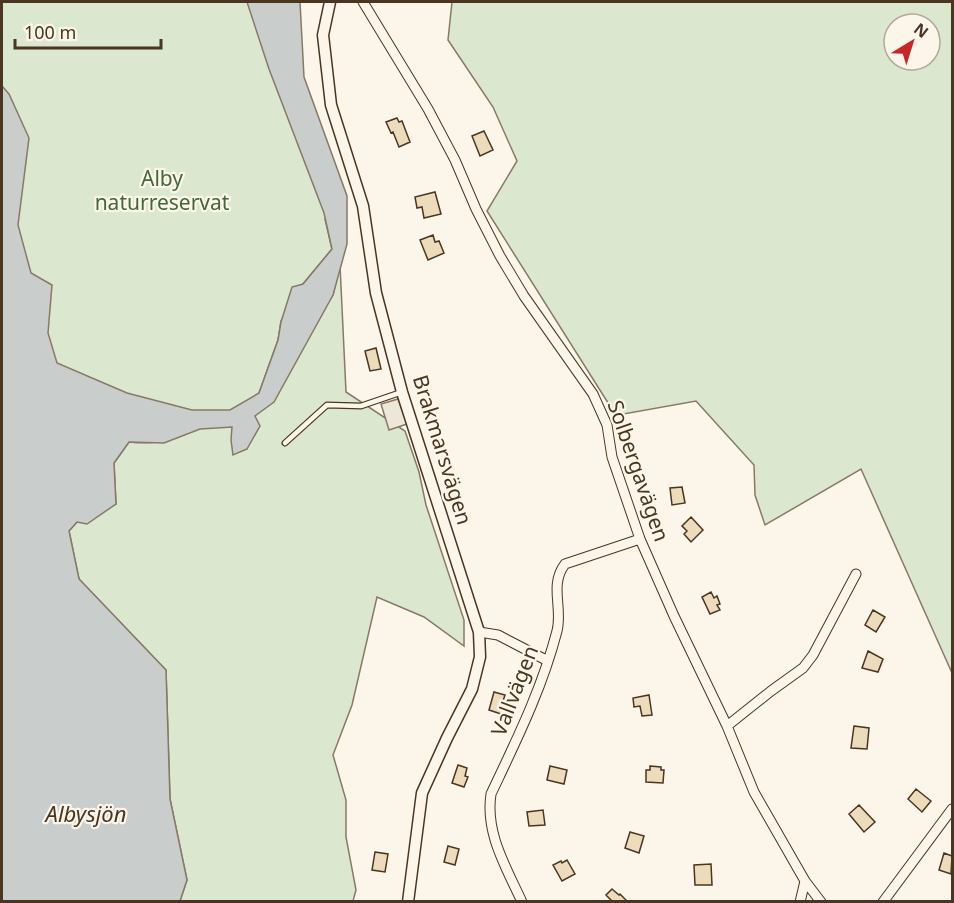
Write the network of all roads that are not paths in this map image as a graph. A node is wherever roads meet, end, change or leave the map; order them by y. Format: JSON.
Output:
{"nodes":[{"id":1,"x":330,"y":2,"type":"edge"},
{"id":2,"x":363,"y":2,"type":"edge"},
{"id":3,"x":402,"y":392,"type":"junction"},
{"id":4,"x":285,"y":443,"type":"dead end"},
{"id":5,"x":640,"y":539,"type":"junction"},
{"id":6,"x":856,"y":574,"type":"dead end"},
{"id":7,"x":479,"y":632,"type":"junction"},
{"id":8,"x":548,"y":661,"type":"junction"},
{"id":9,"x":727,"y":726,"type":"junction"},
{"id":10,"x":952,"y":809,"type":"edge"},
{"id":11,"x":805,"y":881,"type":"junction"},
{"id":12,"x":408,"y":902,"type":"edge"},
{"id":13,"x":522,"y":902,"type":"edge"},
{"id":14,"x":800,"y":902,"type":"edge"},
{"id":15,"x":821,"y":902,"type":"edge"},
{"id":16,"x":884,"y":902,"type":"edge"}],
"edges":[{"from":1,"to":3,"type":"street","name":"Brakmarsvägen"},
{"from":2,"to":5,"type":"street","name":"Solbergavägen"},
{"from":3,"to":4,"type":"lane"},
{"from":3,"to":7,"type":"street","name":"Brakmarsvägen"},
{"from":5,"to":8,"type":"street","name":"Vallvägen"},
{"from":5,"to":9,"type":"street","name":"Solbergavägen"},
{"from":6,"to":9,"type":"street"},
{"from":7,"to":8,"type":"street"},
{"from":7,"to":12,"type":"street","name":"Brakmarsvägen"},
{"from":8,"to":13,"type":"street","name":"Vallvägen"},
{"from":9,"to":11,"type":"street","name":"Solbergavägen"},
{"from":10,"to":16,"type":"street"},
{"from":11,"to":14,"type":"street"},
{"from":11,"to":15,"type":"street","name":"Solbergavägen"}]}
